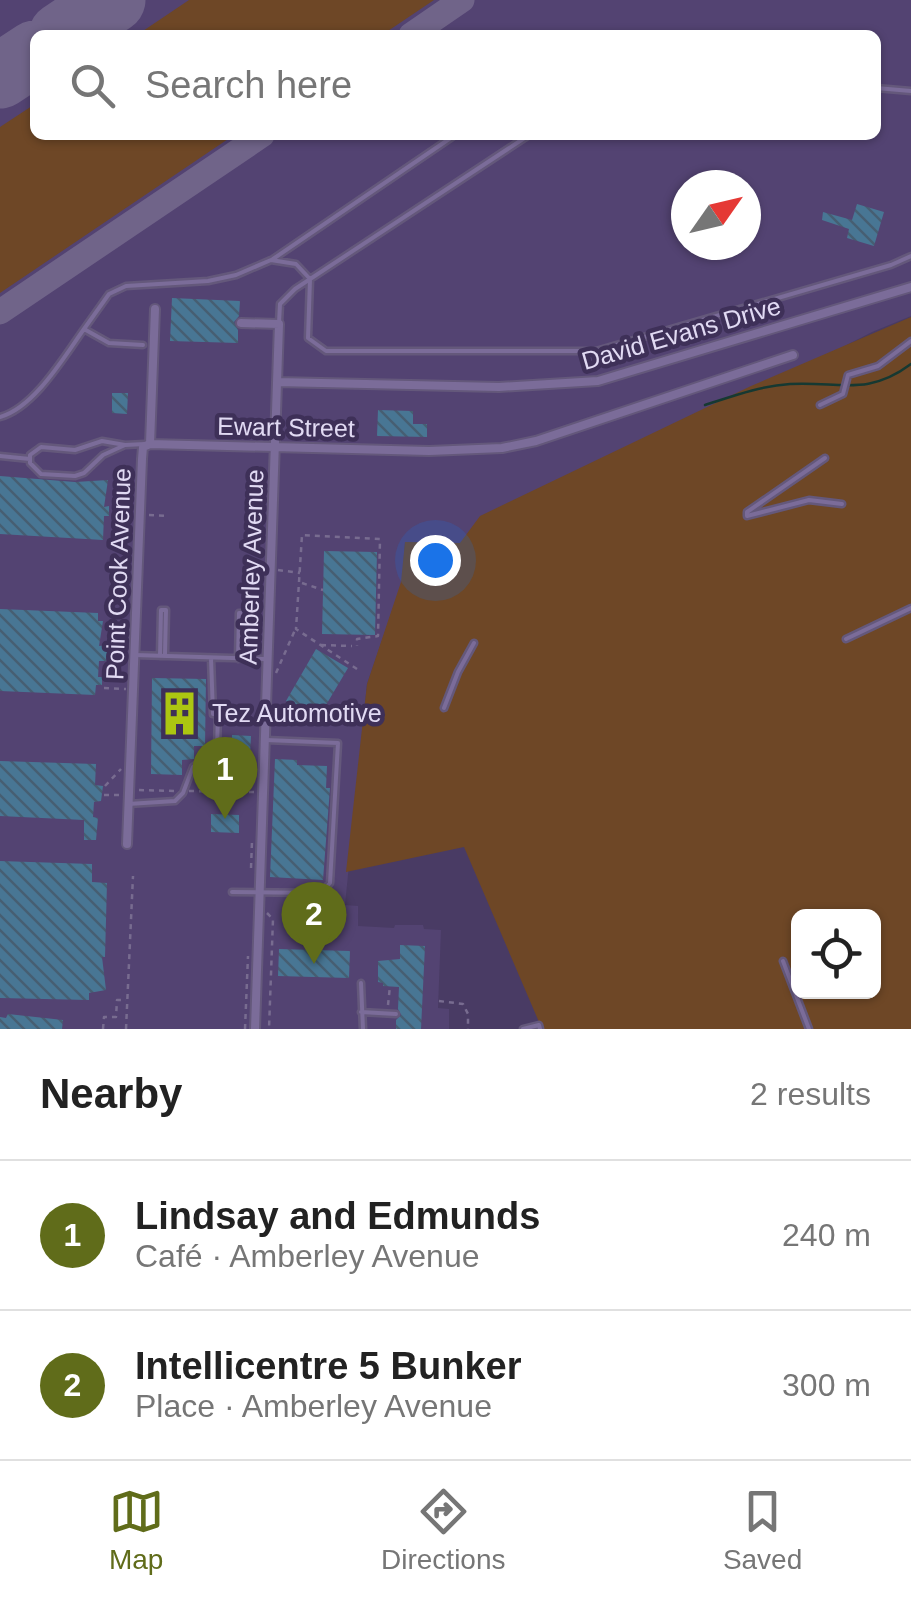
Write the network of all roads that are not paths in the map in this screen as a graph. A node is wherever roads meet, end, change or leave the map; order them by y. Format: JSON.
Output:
{"nodes":[{"id":1,"x":881,"y":88,"type":"edge"},
{"id":2,"x":911,"y":91,"type":"edge"},
{"id":3,"x":449,"y":140,"type":"edge"},
{"id":4,"x":521,"y":140,"type":"edge"},
{"id":5,"x":911,"y":256,"type":"edge"},
{"id":6,"x":271,"y":260,"type":"junction"},
{"id":7,"x":310,"y":279,"type":"junction"},
{"id":8,"x":911,"y":287,"type":"edge"},
{"id":9,"x":155,"y":309,"type":"dead end"},
{"id":10,"x":240,"y":322,"type":"dead end"},
{"id":11,"x":279,"y":324,"type":"junction"},
{"id":12,"x":84,"y":330,"type":"junction"},
{"id":13,"x":911,"y":342,"type":"edge"},
{"id":14,"x":142,"y":346,"type":"dead end"},
{"id":15,"x":793,"y":355,"type":"dead end"},
{"id":16,"x":277,"y":382,"type":"junction"},
{"id":17,"x":820,"y":405,"type":"dead end"},
{"id":18,"x":0,"y":417,"type":"edge"},
{"id":19,"x":150,"y":444,"type":"junction"},
{"id":20,"x":125,"y":445,"type":"junction"},
{"id":21,"x":275,"y":447,"type":"junction"},
{"id":22,"x":0,"y":456,"type":"edge"},
{"id":23,"x":825,"y":458,"type":"dead end"},
{"id":24,"x":30,"y":459,"type":"junction"},
{"id":25,"x":842,"y":504,"type":"dead end"},
{"id":26,"x":911,"y":608,"type":"edge"},
{"id":27,"x":164,"y":610,"type":"dead end"},
{"id":28,"x":241,"y":613,"type":"dead end"},
{"id":29,"x":846,"y":639,"type":"dead end"},
{"id":30,"x":474,"y":643,"type":"dead end"},
{"id":31,"x":132,"y":654,"type":"junction"},
{"id":32,"x":162,"y":656,"type":"junction"},
{"id":33,"x":211,"y":658,"type":"junction"},
{"id":34,"x":240,"y":659,"type":"junction"},
{"id":35,"x":268,"y":659,"type":"junction"},
{"id":36,"x":444,"y":708,"type":"dead end"},
{"id":37,"x":266,"y":740,"type":"junction"},
{"id":38,"x":126,"y":800,"type":"junction"},
{"id":39,"x":127,"y":844,"type":"dead end"},
{"id":40,"x":232,"y":892,"type":"dead end"},
{"id":41,"x":260,"y":893,"type":"junction"},
{"id":42,"x":783,"y":961,"type":"dead end"},
{"id":43,"x":361,"y":983,"type":"dead end"},
{"id":44,"x":360,"y":1012,"type":"junction"},
{"id":45,"x":396,"y":1014,"type":"dead end"},
{"id":46,"x":256,"y":1029,"type":"edge"},
{"id":47,"x":363,"y":1029,"type":"edge"},
{"id":48,"x":523,"y":1029,"type":"edge"},
{"id":49,"x":540,"y":1029,"type":"edge"},
{"id":50,"x":810,"y":1029,"type":"edge"}],
"edges":[{"from":1,"to":2,"type":"lane"},
{"from":3,"to":6,"type":"lane"},
{"from":4,"to":7,"type":"lane"},
{"from":5,"to":7,"type":"lane"},
{"from":6,"to":7,"type":"lane"},
{"from":6,"to":12,"type":"lane"},
{"from":7,"to":11,"type":"lane"},
{"from":8,"to":16,"type":"street","name":"David Evans Drive"},
{"from":9,"to":19,"type":"street","name":"Point Cook Avenue"},
{"from":10,"to":11,"type":"street"},
{"from":11,"to":16,"type":"street","name":"Amberley Avenue"},
{"from":12,"to":14,"type":"lane"},
{"from":12,"to":18,"type":"lane"},
{"from":13,"to":17,"type":"lane"},
{"from":15,"to":21,"type":"street","name":"Ewart Street"},
{"from":16,"to":21,"type":"street","name":"Amberley Avenue"},
{"from":19,"to":20,"type":"lane"},
{"from":19,"to":21,"type":"street","name":"Ewart Street"},
{"from":19,"to":31,"type":"street","name":"Point Cook Avenue"},
{"from":20,"to":24,"type":"lane"},
{"from":20,"to":24,"type":"lane"},
{"from":21,"to":35,"type":"street","name":"Amberley Avenue"},
{"from":22,"to":24,"type":"lane"},
{"from":23,"to":25,"type":"lane"},
{"from":26,"to":29,"type":"lane"},
{"from":27,"to":32,"type":"lane"},
{"from":28,"to":34,"type":"lane"},
{"from":30,"to":36,"type":"lane"},
{"from":31,"to":32,"type":"lane"},
{"from":31,"to":38,"type":"street","name":"Point Cook Avenue"},
{"from":32,"to":33,"type":"lane"},
{"from":33,"to":34,"type":"lane"},
{"from":33,"to":38,"type":"lane"},
{"from":34,"to":35,"type":"lane"},
{"from":35,"to":37,"type":"street","name":"Amberley Avenue"},
{"from":37,"to":41,"type":"street","name":"Amberley Avenue"},
{"from":37,"to":41,"type":"lane"},
{"from":38,"to":39,"type":"street","name":"Point Cook Avenue"},
{"from":40,"to":41,"type":"lane"},
{"from":41,"to":46,"type":"street","name":"Amberley Avenue"},
{"from":42,"to":50,"type":"lane"},
{"from":43,"to":44,"type":"lane"},
{"from":44,"to":45,"type":"lane"},
{"from":44,"to":47,"type":"lane"},
{"from":48,"to":49,"type":"lane"}]}
